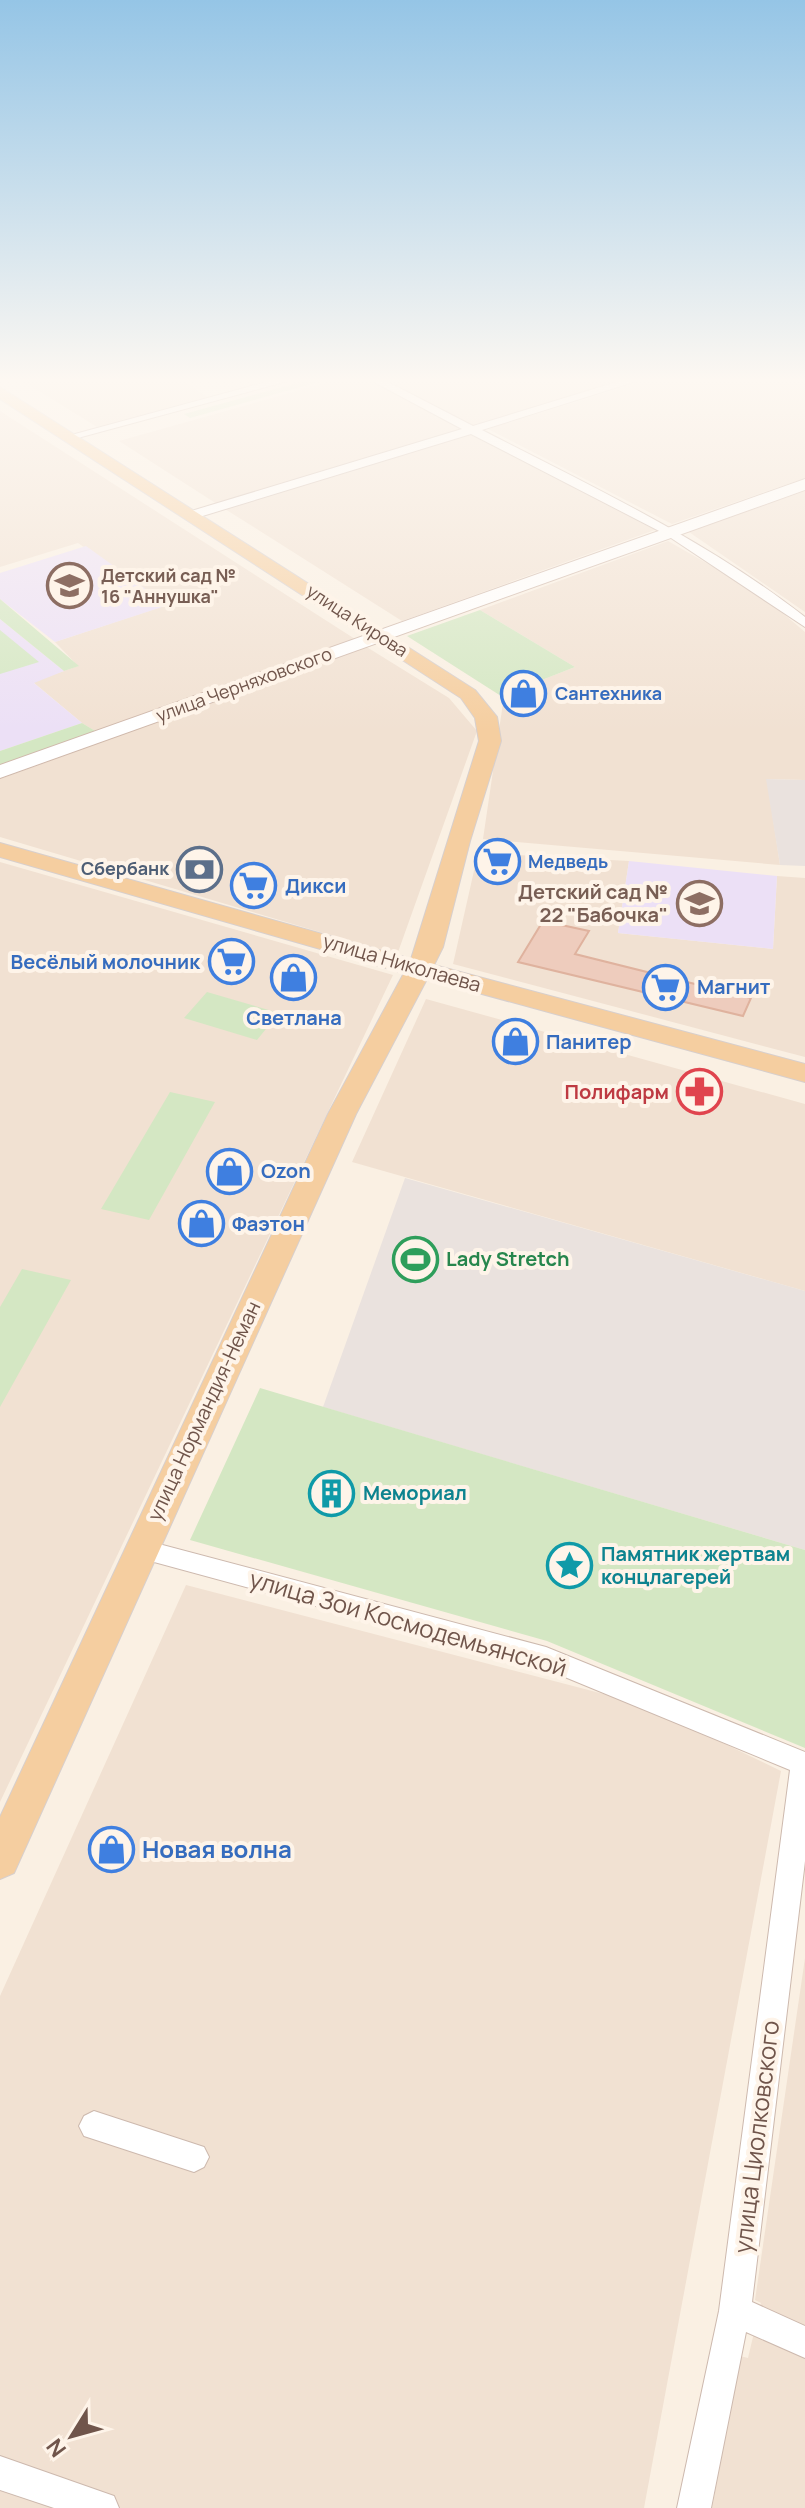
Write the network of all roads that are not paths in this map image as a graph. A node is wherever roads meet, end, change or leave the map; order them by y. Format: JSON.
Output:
{"nodes":[{"id":1,"x":165,"y":498,"type":"edge"},
{"id":2,"x":248,"y":498,"type":"edge"},
{"id":3,"x":605,"y":498,"type":"edge"},
{"id":4,"x":764,"y":498,"type":"edge"},
{"id":5,"x":192,"y":515,"type":"junction"},
{"id":6,"x":669,"y":531,"type":"junction"},
{"id":7,"x":805,"y":623,"type":"edge"},
{"id":8,"x":381,"y":635,"type":"junction"},
{"id":9,"x":0,"y":772,"type":"edge"},
{"id":10,"x":0,"y":850,"type":"edge"},
{"id":11,"x":420,"y":968,"type":"junction"},
{"id":12,"x":805,"y":1073,"type":"edge"},
{"id":13,"x":140,"y":1549,"type":"junction"},
{"id":14,"x":805,"y":1764,"type":"edge"},
{"id":15,"x":0,"y":1860,"type":"edge"},
{"id":16,"x":94,"y":2126,"type":"dead end"},
{"id":17,"x":194,"y":2157,"type":"dead end"},
{"id":18,"x":735,"y":2311,"type":"junction"},
{"id":19,"x":805,"y":2342,"type":"edge"},
{"id":20,"x":0,"y":2473,"type":"edge"},
{"id":21,"x":102,"y":2508,"type":"edge"},
{"id":22,"x":694,"y":2508,"type":"edge"}],
"edges":[{"from":1,"to":5,"type":"main road","name":"улица Кирова"},
{"from":2,"to":5,"type":"street"},
{"from":3,"to":6,"type":"street"},
{"from":4,"to":6,"type":"street","name":"улица Черняховского"},
{"from":5,"to":8,"type":"main road","name":"улица Кирова"},
{"from":6,"to":7,"type":"street"},
{"from":6,"to":8,"type":"street","name":"улица Черняховского"},
{"from":8,"to":9,"type":"street","name":"улица Черняховского"},
{"from":8,"to":11,"type":"main road","name":"улица Кирова"},
{"from":10,"to":11,"type":"main road","name":"улица Николаева"},
{"from":11,"to":12,"type":"main road","name":"улица Николаева"},
{"from":11,"to":13,"type":"main road","name":"улица Нормандия-Неман"},
{"from":13,"to":14,"type":"street","name":"улица Зои Космодемьянской"},
{"from":13,"to":15,"type":"main road","name":"улица Нормандия-Неман"},
{"from":14,"to":18,"type":"street","name":"улица Циолковского"},
{"from":16,"to":17,"type":"street"},
{"from":18,"to":19,"type":"street"},
{"from":18,"to":22,"type":"street","name":"улица Циолковского"},
{"from":20,"to":21,"type":"street"}]}
